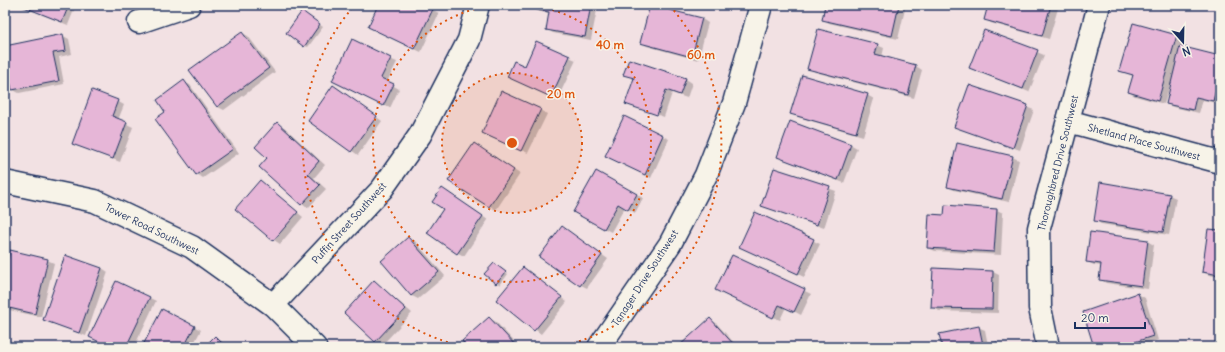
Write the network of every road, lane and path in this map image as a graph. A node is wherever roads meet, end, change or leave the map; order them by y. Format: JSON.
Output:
{"nodes":[{"id":1,"x":189,"y":5,"type":"edge"},
{"id":2,"x":478,"y":5,"type":"edge"},
{"id":3,"x":761,"y":5,"type":"edge"},
{"id":4,"x":1099,"y":5,"type":"edge"},
{"id":5,"x":139,"y":22,"type":"dead end"},
{"id":6,"x":1068,"y":121,"type":"junction"},
{"id":7,"x":1220,"y":162,"type":"edge"},
{"id":8,"x":5,"y":182,"type":"edge"},
{"id":9,"x":273,"y":305,"type":"junction"},
{"id":10,"x":315,"y":347,"type":"edge"},
{"id":11,"x":599,"y":347,"type":"edge"},
{"id":12,"x":1048,"y":347,"type":"edge"}],
"edges":[{"from":1,"to":5,"type":"street"},
{"from":2,"to":9,"type":"street","name":"Puffin Street Southwest"},
{"from":3,"to":11,"type":"street","name":"Tanager Drive Southwest"},
{"from":4,"to":6,"type":"street","name":"Thoroughbred Drive Southwest"},
{"from":6,"to":7,"type":"street","name":"Shetland Place Southwest"},
{"from":6,"to":12,"type":"street","name":"Thoroughbred Drive Southwest"},
{"from":8,"to":9,"type":"street","name":"Tower Road Southwest"},
{"from":9,"to":10,"type":"street","name":"Tower Road Southwest"}]}
